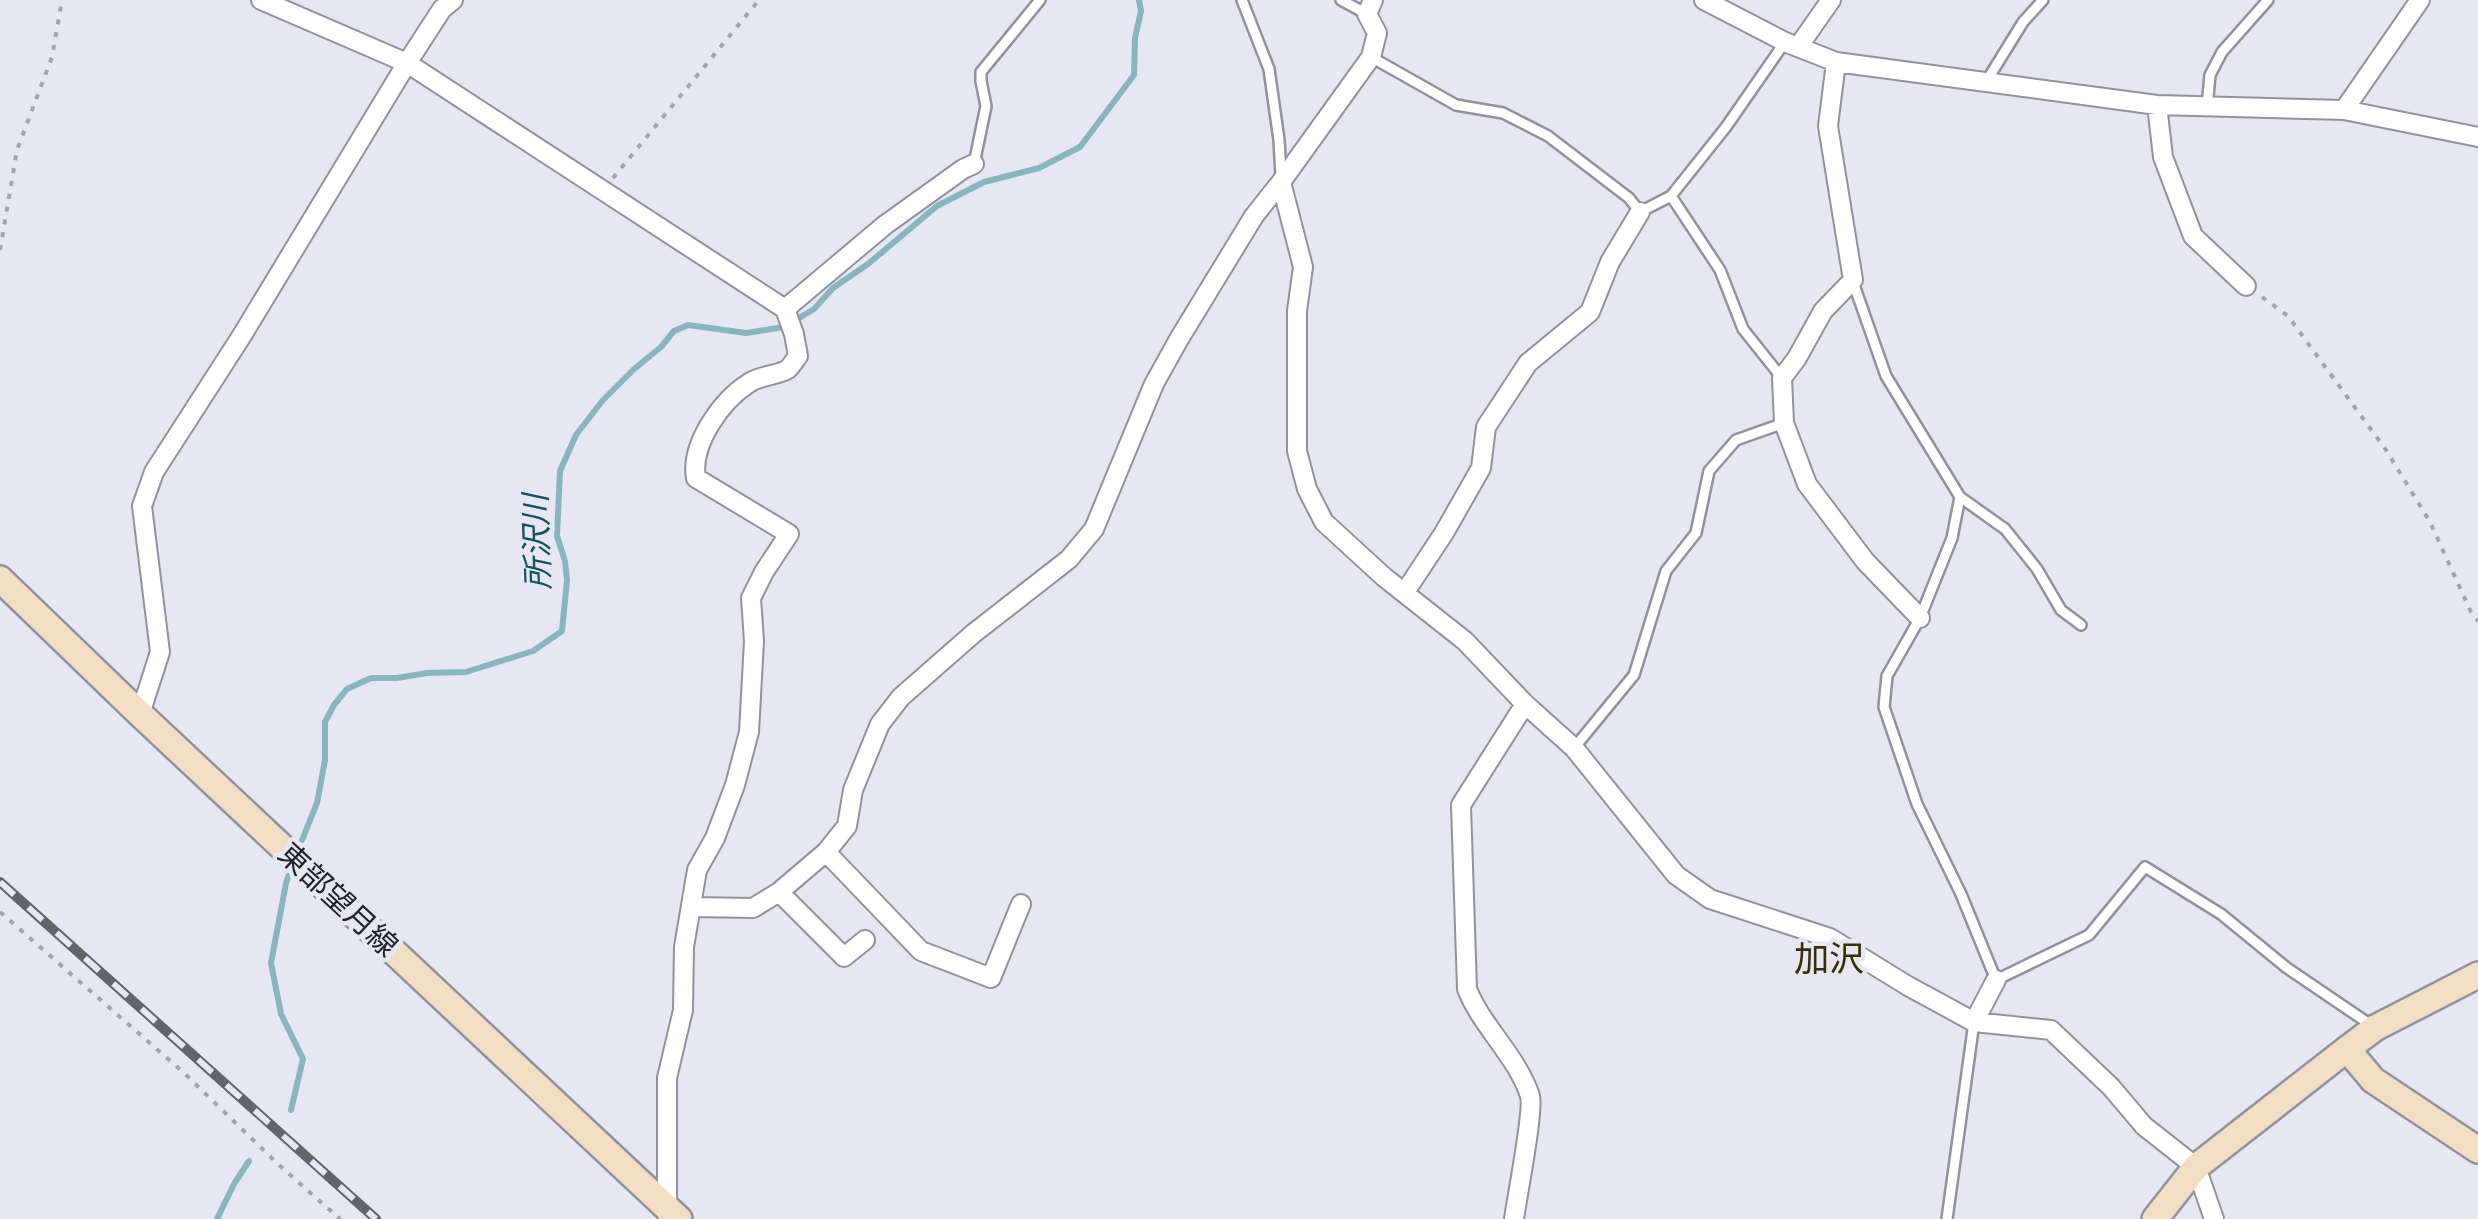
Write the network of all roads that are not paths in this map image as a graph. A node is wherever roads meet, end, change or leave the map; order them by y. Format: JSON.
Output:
{"nodes":[{"id":1,"x":260,"y":0,"type":"edge"},
{"id":2,"x":452,"y":0,"type":"edge"},
{"id":3,"x":1040,"y":0,"type":"edge"},
{"id":4,"x":1242,"y":0,"type":"edge"},
{"id":5,"x":1340,"y":0,"type":"edge"},
{"id":6,"x":1704,"y":0,"type":"edge"},
{"id":7,"x":1831,"y":0,"type":"edge"},
{"id":8,"x":2043,"y":0,"type":"edge"},
{"id":9,"x":2268,"y":0,"type":"edge"},
{"id":10,"x":2420,"y":0,"type":"edge"},
{"id":11,"x":1370,"y":7,"type":"edge"},
{"id":12,"x":1792,"y":45,"type":"junction"},
{"id":13,"x":1371,"y":56,"type":"junction"},
{"id":14,"x":1836,"y":62,"type":"junction"},
{"id":15,"x":407,"y":64,"type":"junction"},
{"id":16,"x":1986,"y":82,"type":"junction"},
{"id":17,"x":2157,"y":105,"type":"junction"},
{"id":18,"x":2207,"y":106,"type":"junction"},
{"id":19,"x":2344,"y":110,"type":"junction"},
{"id":20,"x":2478,"y":137,"type":"edge"},
{"id":21,"x":974,"y":164,"type":"joint"},
{"id":22,"x":1281,"y":182,"type":"junction"},
{"id":23,"x":1671,"y":196,"type":"junction"},
{"id":24,"x":1640,"y":212,"type":"junction"},
{"id":25,"x":1852,"y":280,"type":"junction"},
{"id":26,"x":2246,"y":286,"type":"road end"},
{"id":27,"x":784,"y":308,"type":"junction"},
{"id":28,"x":1782,"y":378,"type":"junction"},
{"id":29,"x":1784,"y":423,"type":"junction"},
{"id":30,"x":1960,"y":496,"type":"junction"},
{"id":31,"x":0,"y":579,"type":"edge"},
{"id":32,"x":1405,"y":592,"type":"junction"},
{"id":33,"x":1920,"y":618,"type":"junction"},
{"id":34,"x":2081,"y":625,"type":"dead end"},
{"id":35,"x":1526,"y":704,"type":"junction"},
{"id":36,"x":140,"y":714,"type":"junction"},
{"id":37,"x":1574,"y":748,"type":"junction"},
{"id":38,"x":826,"y":852,"type":"junction"},
{"id":39,"x":779,"y":892,"type":"junction"},
{"id":40,"x":1020,"y":904,"type":"dead end"},
{"id":41,"x":692,"y":908,"type":"junction"},
{"id":42,"x":865,"y":940,"type":"dead end"},
{"id":43,"x":2478,"y":975,"type":"edge"},
{"id":44,"x":1996,"y":980,"type":"junction"},
{"id":45,"x":1974,"y":1022,"type":"junction"},
{"id":46,"x":2375,"y":1028,"type":"junction"},
{"id":47,"x":2346,"y":1049,"type":"junction"},
{"id":48,"x":2478,"y":1150,"type":"edge"},
{"id":49,"x":2196,"y":1167,"type":"junction"},
{"id":50,"x":671,"y":1215,"type":"edge"},
{"id":51,"x":1514,"y":1219,"type":"edge"},
{"id":52,"x":1947,"y":1219,"type":"edge"},
{"id":53,"x":2155,"y":1219,"type":"edge"},
{"id":54,"x":2214,"y":1219,"type":"edge"}],
"edges":[{"from":1,"to":15,"type":"street"},
{"from":2,"to":15,"type":"street"},
{"from":3,"to":21,"type":"lane"},
{"from":4,"to":22,"type":"lane"},
{"from":5,"to":11,"type":"lane"},
{"from":6,"to":12,"type":"street"},
{"from":7,"to":12,"type":"street"},
{"from":8,"to":16,"type":"lane"},
{"from":9,"to":18,"type":"lane"},
{"from":10,"to":19,"type":"street"},
{"from":11,"to":13,"type":"street"},
{"from":12,"to":14,"type":"street"},
{"from":12,"to":23,"type":"lane"},
{"from":13,"to":22,"type":"street"},
{"from":13,"to":24,"type":"lane"},
{"from":14,"to":16,"type":"street"},
{"from":14,"to":25,"type":"street"},
{"from":15,"to":27,"type":"street"},
{"from":15,"to":36,"type":"street"},
{"from":16,"to":17,"type":"street"},
{"from":17,"to":18,"type":"street"},
{"from":17,"to":26,"type":"street"},
{"from":18,"to":19,"type":"street"},
{"from":19,"to":20,"type":"street"},
{"from":21,"to":27,"type":"street"},
{"from":22,"to":32,"type":"street"},
{"from":22,"to":38,"type":"street"},
{"from":23,"to":24,"type":"lane"},
{"from":23,"to":28,"type":"lane"},
{"from":24,"to":32,"type":"street"},
{"from":25,"to":28,"type":"street"},
{"from":25,"to":30,"type":"lane"},
{"from":27,"to":41,"type":"street"},
{"from":28,"to":29,"type":"street"},
{"from":29,"to":33,"type":"street"},
{"from":29,"to":37,"type":"lane"},
{"from":30,"to":33,"type":"lane"},
{"from":30,"to":34,"type":"lane"},
{"from":31,"to":36,"type":"main road","name":"東部望月線"},
{"from":32,"to":35,"type":"street"},
{"from":33,"to":44,"type":"lane"},
{"from":35,"to":37,"type":"street"},
{"from":35,"to":51,"type":"street"},
{"from":36,"to":50,"type":"main road","name":"東部望月線"},
{"from":37,"to":45,"type":"street"},
{"from":38,"to":39,"type":"street"},
{"from":38,"to":40,"type":"street"},
{"from":39,"to":41,"type":"street"},
{"from":39,"to":42,"type":"street"},
{"from":41,"to":50,"type":"street"},
{"from":43,"to":46,"type":"main road"},
{"from":44,"to":45,"type":"street"},
{"from":44,"to":46,"type":"lane"},
{"from":45,"to":49,"type":"street"},
{"from":45,"to":52,"type":"lane"},
{"from":46,"to":47,"type":"main road"},
{"from":47,"to":48,"type":"main road"},
{"from":47,"to":49,"type":"main road"},
{"from":49,"to":53,"type":"main road"},
{"from":49,"to":54,"type":"street"}]}
